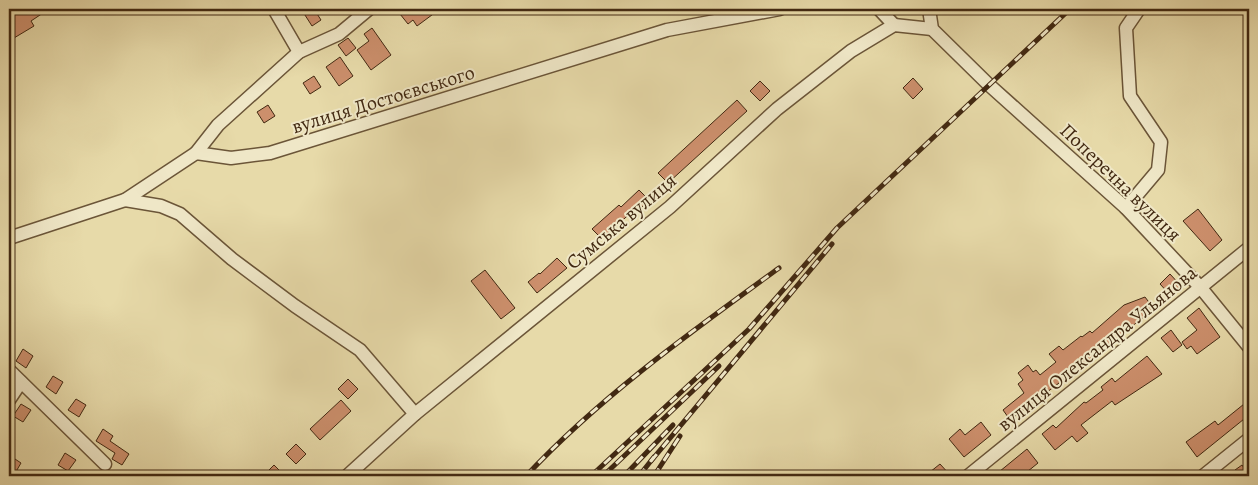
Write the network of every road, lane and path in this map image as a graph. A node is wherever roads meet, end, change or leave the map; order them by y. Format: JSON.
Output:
{"nodes":[{"id":1,"x":274,"y":9,"type":"edge"},
{"id":2,"x":370,"y":9,"type":"edge"},
{"id":3,"x":780,"y":9,"type":"edge"},
{"id":4,"x":879,"y":9,"type":"edge"},
{"id":5,"x":929,"y":9,"type":"edge"},
{"id":6,"x":1139,"y":9,"type":"edge"},
{"id":7,"x":894,"y":25,"type":"junction"},
{"id":8,"x":932,"y":30,"type":"junction"},
{"id":9,"x":299,"y":52,"type":"junction"},
{"id":10,"x":196,"y":153,"type":"junction"},
{"id":11,"x":125,"y":200,"type":"junction"},
{"id":12,"x":1126,"y":208,"type":"junction"},
{"id":13,"x":9,"y":238,"type":"edge"},
{"id":14,"x":1249,"y":248,"type":"edge"},
{"id":15,"x":1201,"y":288,"type":"junction"},
{"id":16,"x":1249,"y":347,"type":"edge"},
{"id":17,"x":9,"y":370,"type":"edge"},
{"id":18,"x":21,"y":382,"type":"junction"},
{"id":19,"x":9,"y":400,"type":"edge"},
{"id":20,"x":415,"y":414,"type":"junction"},
{"id":21,"x":1249,"y":439,"type":"edge"},
{"id":22,"x":105,"y":464,"type":"dead end"},
{"id":23,"x":347,"y":476,"type":"edge"},
{"id":24,"x":968,"y":476,"type":"edge"},
{"id":25,"x":1203,"y":476,"type":"edge"}],
"edges":[{"from":1,"to":9,"type":"street"},
{"from":2,"to":9,"type":"street"},
{"from":3,"to":10,"type":"street","name":"вулиця Достоєвського"},
{"from":4,"to":7,"type":"street"},
{"from":5,"to":8,"type":"street"},
{"from":6,"to":12,"type":"street"},
{"from":7,"to":8,"type":"street"},
{"from":7,"to":20,"type":"street","name":"Сумська вулиця"},
{"from":8,"to":12,"type":"street","name":"Поперечна вулиця"},
{"from":9,"to":10,"type":"street"},
{"from":10,"to":11,"type":"street"},
{"from":11,"to":13,"type":"street"},
{"from":11,"to":20,"type":"street"},
{"from":12,"to":15,"type":"street","name":"Поперечна вулиця"},
{"from":14,"to":15,"type":"street","name":"вулиця Олександра Ульянова"},
{"from":15,"to":16,"type":"street","name":"Поперечна вулиця"},
{"from":15,"to":24,"type":"street","name":"вулиця Олександра Ульянова"},
{"from":17,"to":18,"type":"street"},
{"from":18,"to":19,"type":"street"},
{"from":18,"to":22,"type":"street"},
{"from":20,"to":23,"type":"street","name":"Сумська вулиця"},
{"from":21,"to":25,"type":"street"}]}
